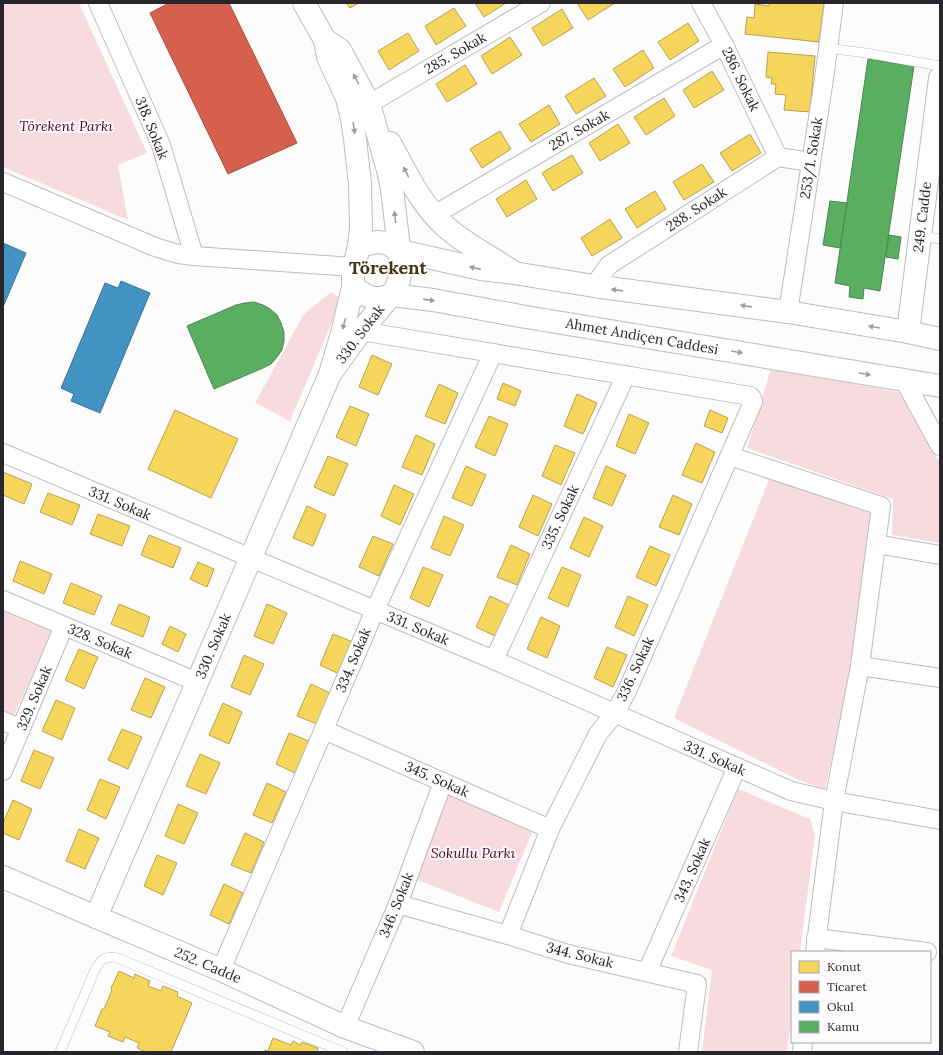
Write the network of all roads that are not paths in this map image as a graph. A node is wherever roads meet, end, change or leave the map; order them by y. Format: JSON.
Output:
{"nodes":[{"id":1,"x":98,"y":3,"type":"edge"},
{"id":2,"x":304,"y":3,"type":"edge"},
{"id":3,"x":541,"y":3,"type":"edge"},
{"id":4,"x":701,"y":3,"type":"edge"},
{"id":5,"x":834,"y":3,"type":"edge"},
{"id":6,"x":325,"y":40,"type":"junction"},
{"id":7,"x":724,"y":45,"type":"junction"},
{"id":8,"x":827,"y":48,"type":"junction"},
{"id":9,"x":940,"y":79,"type":"edge"},
{"id":10,"x":369,"y":104,"type":"junction"},
{"id":11,"x":778,"y":157,"type":"junction"},
{"id":12,"x":811,"y":162,"type":"junction"},
{"id":13,"x":3,"y":182,"type":"edge"},
{"id":14,"x":434,"y":215,"type":"junction"},
{"id":15,"x":930,"y":237,"type":"edge"},
{"id":16,"x":400,"y":251,"type":"junction"},
{"id":17,"x":194,"y":256,"type":"junction"},
{"id":18,"x":355,"y":267,"type":"junction"},
{"id":19,"x":514,"y":274,"type":"junction"},
{"id":20,"x":594,"y":286,"type":"junction"},
{"id":21,"x":391,"y":295,"type":"junction"},
{"id":22,"x":788,"y":312,"type":"junction"},
{"id":23,"x":361,"y":331,"type":"junction"},
{"id":24,"x":908,"y":332,"type":"junction"},
{"id":25,"x":940,"y":339,"type":"edge"},
{"id":26,"x":493,"y":353,"type":"junction"},
{"id":27,"x":330,"y":374,"type":"junction"},
{"id":28,"x":626,"y":375,"type":"junction"},
{"id":29,"x":904,"y":380,"type":"junction"},
{"id":30,"x":940,"y":386,"type":"edge"},
{"id":31,"x":940,"y":446,"type":"edge"},
{"id":32,"x":3,"y":453,"type":"edge"},
{"id":33,"x":730,"y":456,"type":"junction"},
{"id":34,"x":876,"y":544,"type":"junction"},
{"id":35,"x":940,"y":555,"type":"edge"},
{"id":36,"x":251,"y":558,"type":"junction"},
{"id":37,"x":3,"y":600,"type":"edge"},
{"id":38,"x":375,"y":610,"type":"junction"},
{"id":39,"x":64,"y":626,"type":"junction"},
{"id":40,"x":494,"y":660,"type":"junction"},
{"id":41,"x":860,"y":666,"type":"junction"},
{"id":42,"x":940,"y":678,"type":"edge"},
{"id":43,"x":197,"y":682,"type":"junction"},
{"id":44,"x":615,"y":713,"type":"junction"},
{"id":45,"x":3,"y":721,"type":"edge"},
{"id":46,"x":21,"y":729,"type":"junction"},
{"id":47,"x":324,"y":730,"type":"junction"},
{"id":48,"x":737,"y":768,"type":"junction"},
{"id":49,"x":3,"y":771,"type":"edge"},
{"id":50,"x":443,"y":782,"type":"junction"},
{"id":51,"x":834,"y":801,"type":"junction"},
{"id":52,"x":940,"y":820,"type":"edge"},
{"id":53,"x":550,"y":829,"type":"junction"},
{"id":54,"x":3,"y":877,"type":"edge"},
{"id":55,"x":398,"y":904,"type":"junction"},
{"id":56,"x":96,"y":917,"type":"junction"},
{"id":57,"x":508,"y":935,"type":"junction"},
{"id":58,"x":816,"y":945,"type":"edge"},
{"id":59,"x":913,"y":951,"type":"edge"},
{"id":60,"x":221,"y":970,"type":"junction"},
{"id":61,"x":647,"y":972,"type":"junction"},
{"id":62,"x":345,"y":1027,"type":"junction"},
{"id":63,"x":60,"y":1052,"type":"edge"},
{"id":64,"x":343,"y":1052,"type":"edge"},
{"id":65,"x":413,"y":1052,"type":"edge"},
{"id":66,"x":688,"y":1052,"type":"edge"}],
"edges":[{"from":1,"to":17,"type":"street","name":"318. Sokak"},
{"from":2,"to":6,"type":"main road"},
{"from":3,"to":10,"type":"street","name":"285. Sokak"},
{"from":4,"to":7,"type":"street","name":"286. Sokak"},
{"from":5,"to":8,"type":"street","name":"253/1. Sokak"},
{"from":10,"to":6,"type":"main road","one_way":true},
{"from":6,"to":18,"type":"main road","one_way":true},
{"from":7,"to":11,"type":"street","name":"286. Sokak"},
{"from":7,"to":14,"type":"street","name":"287. Sokak"},
{"from":8,"to":9,"type":"lane"},
{"from":8,"to":12,"type":"street","name":"253/1. Sokak"},
{"from":9,"to":15,"type":"main road","name":"249. Cadde"},
{"from":14,"to":10,"type":"main road","one_way":true},
{"from":16,"to":10,"type":"main road","one_way":true},
{"from":11,"to":12,"type":"street"},
{"from":11,"to":20,"type":"street","name":"288. Sokak"},
{"from":12,"to":22,"type":"street","name":"253/1. Sokak"},
{"from":13,"to":17,"type":"street"},
{"from":14,"to":19,"type":"main road"},
{"from":15,"to":24,"type":"main road","name":"249. Cadde"},
{"from":16,"to":18,"type":"main road"},
{"from":19,"to":16,"type":"main road","one_way":true},
{"from":16,"to":21,"type":"main road"},
{"from":17,"to":18,"type":"street"},
{"from":18,"to":21,"type":"main road"},
{"from":18,"to":27,"type":"main road","name":"330. Sokak","one_way":true},
{"from":19,"to":20,"type":"main road"},
{"from":22,"to":20,"type":"main road","one_way":true},
{"from":21,"to":23,"type":"main road","name":"330. Sokak"},
{"from":21,"to":29,"type":"main road","name":"Ahmet Andiçen Caddesi","one_way":true},
{"from":24,"to":22,"type":"main road","one_way":true},
{"from":23,"to":26,"type":"street"},
{"from":23,"to":27,"type":"main road","name":"330. Sokak"},
{"from":24,"to":25,"type":"main road"},
{"from":26,"to":28,"type":"street"},
{"from":26,"to":38,"type":"street","name":"334. Sokak"},
{"from":27,"to":36,"type":"main road","name":"330. Sokak"},
{"from":28,"to":33,"type":"street","name":"336. Sokak"},
{"from":28,"to":40,"type":"street","name":"335. Sokak"},
{"from":29,"to":30,"type":"main road","name":"Ahmet Andiçen Caddesi"},
{"from":29,"to":31,"type":"street"},
{"from":32,"to":36,"type":"street","name":"331. Sokak"},
{"from":33,"to":34,"type":"street"},
{"from":33,"to":44,"type":"street","name":"336. Sokak"},
{"from":34,"to":35,"type":"street"},
{"from":34,"to":41,"type":"street"},
{"from":36,"to":38,"type":"street","name":"331. Sokak"},
{"from":36,"to":43,"type":"main road","name":"330. Sokak"},
{"from":37,"to":39,"type":"street","name":"328. Sokak"},
{"from":38,"to":40,"type":"street","name":"331. Sokak"},
{"from":38,"to":47,"type":"street","name":"334. Sokak"},
{"from":39,"to":43,"type":"street","name":"328. Sokak"},
{"from":39,"to":46,"type":"street","name":"329. Sokak"},
{"from":40,"to":44,"type":"street","name":"331. Sokak"},
{"from":41,"to":42,"type":"street"},
{"from":41,"to":51,"type":"street"},
{"from":43,"to":56,"type":"main road","name":"330. Sokak"},
{"from":44,"to":48,"type":"street","name":"331. Sokak"},
{"from":44,"to":53,"type":"street","name":"336. Sokak"},
{"from":45,"to":46,"type":"street"},
{"from":46,"to":49,"type":"street","name":"329. Sokak"},
{"from":47,"to":50,"type":"street","name":"345. Sokak"},
{"from":47,"to":60,"type":"street","name":"334. Sokak"},
{"from":48,"to":51,"type":"street","name":"331. Sokak"},
{"from":48,"to":61,"type":"street","name":"343. Sokak"},
{"from":50,"to":53,"type":"street","name":"345. Sokak"},
{"from":50,"to":55,"type":"street","name":"346. Sokak"},
{"from":51,"to":52,"type":"street","name":"331. Sokak"},
{"from":51,"to":58,"type":"street"},
{"from":53,"to":57,"type":"street","name":"336. Sokak"},
{"from":54,"to":56,"type":"main road","name":"252. Cadde"},
{"from":55,"to":57,"type":"street","name":"344. Sokak"},
{"from":55,"to":62,"type":"street","name":"346. Sokak"},
{"from":56,"to":60,"type":"main road","name":"252. Cadde"},
{"from":57,"to":61,"type":"street","name":"344. Sokak"},
{"from":58,"to":59,"type":"street"},
{"from":60,"to":62,"type":"main road","name":"252. Cadde"},
{"from":61,"to":66,"type":"street","name":"344. Sokak"},
{"from":62,"to":65,"type":"main road","name":"252. Cadde"},
{"from":63,"to":64,"type":"lane"}]}
